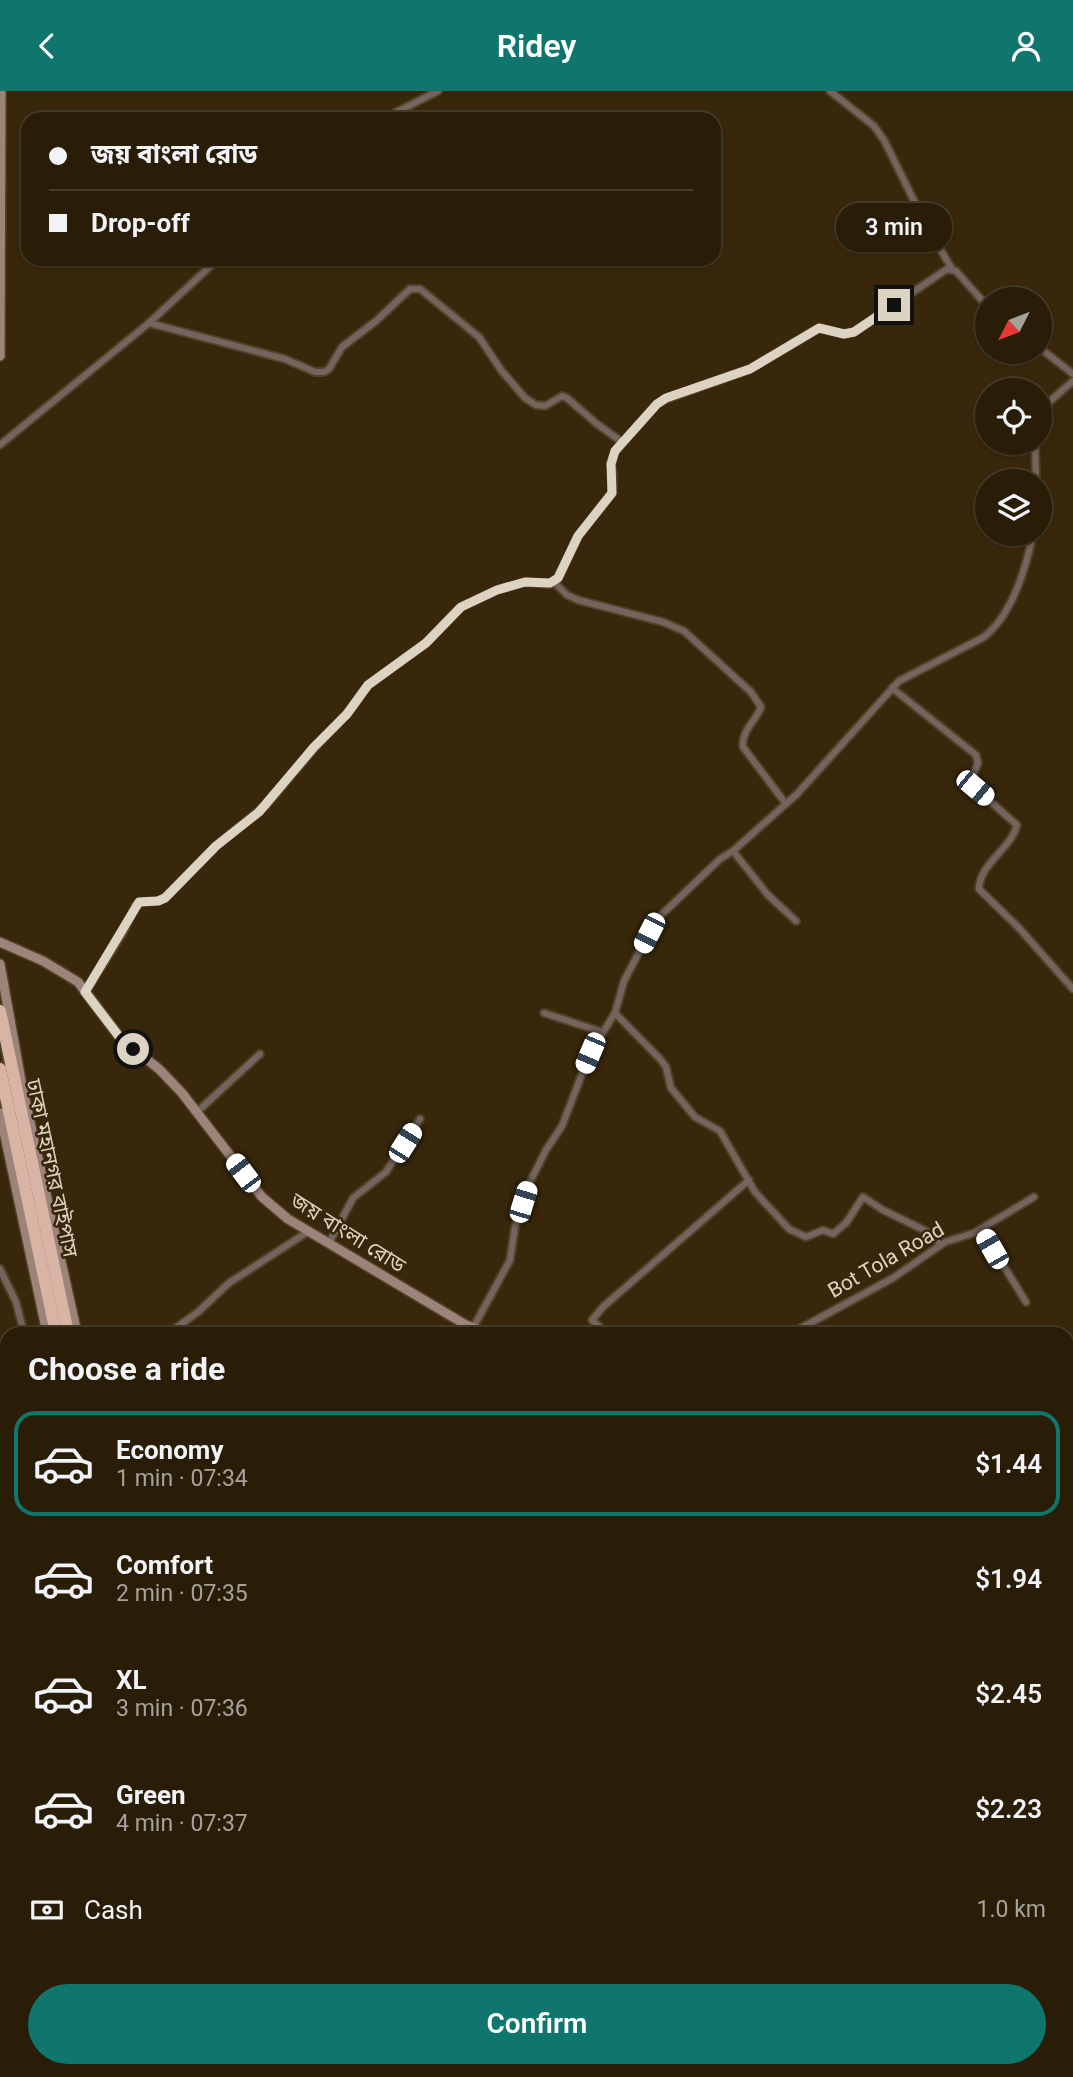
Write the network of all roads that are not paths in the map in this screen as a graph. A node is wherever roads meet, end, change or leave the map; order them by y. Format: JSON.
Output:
{"nodes":[{"id":1,"x":1,"y":91,"type":"edge"},
{"id":2,"x":438,"y":91,"type":"edge"},
{"id":3,"x":830,"y":91,"type":"edge"},
{"id":4,"x":397,"y":112,"type":"edge"},
{"id":5,"x":210,"y":266,"type":"edge"},
{"id":6,"x":952,"y":269,"type":"junction"},
{"id":7,"x":975,"y":291,"type":"edge"},
{"id":8,"x":149,"y":323,"type":"junction"},
{"id":9,"x":0,"y":356,"type":"edge"},
{"id":10,"x":1052,"y":357,"type":"edge"},
{"id":11,"x":1073,"y":373,"type":"edge"},
{"id":12,"x":1073,"y":381,"type":"edge"},
{"id":13,"x":1052,"y":399,"type":"edge"},
{"id":14,"x":622,"y":442,"type":"junction"},
{"id":15,"x":0,"y":445,"type":"edge"},
{"id":16,"x":1029,"y":546,"type":"edge"},
{"id":17,"x":554,"y":582,"type":"junction"},
{"id":18,"x":892,"y":688,"type":"junction"},
{"id":19,"x":786,"y":804,"type":"junction"},
{"id":20,"x":733,"y":851,"type":"junction"},
{"id":21,"x":796,"y":921,"type":"dead end"},
{"id":22,"x":0,"y":942,"type":"edge"},
{"id":23,"x":0,"y":964,"type":"edge"},
{"id":24,"x":1073,"y":989,"type":"edge"},
{"id":25,"x":85,"y":992,"type":"junction"},
{"id":26,"x":0,"y":1011,"type":"edge"},
{"id":27,"x":544,"y":1013,"type":"dead end"},
{"id":28,"x":615,"y":1013,"type":"junction"},
{"id":29,"x":602,"y":1033,"type":"junction"},
{"id":30,"x":260,"y":1054,"type":"dead end"},
{"id":31,"x":0,"y":1069,"type":"edge"},
{"id":32,"x":197,"y":1111,"type":"junction"},
{"id":33,"x":0,"y":1113,"type":"edge"},
{"id":34,"x":420,"y":1119,"type":"dead end"},
{"id":35,"x":748,"y":1180,"type":"junction"},
{"id":36,"x":1034,"y":1197,"type":"dead end"},
{"id":37,"x":981,"y":1229,"type":"junction"},
{"id":38,"x":309,"y":1231,"type":"junction"},
{"id":39,"x":330,"y":1243,"type":"junction"},
{"id":40,"x":941,"y":1245,"type":"junction"},
{"id":41,"x":0,"y":1269,"type":"edge"},
{"id":42,"x":1026,"y":1302,"type":"dead end"},
{"id":43,"x":22,"y":1327,"type":"edge"},
{"id":44,"x":46,"y":1327,"type":"edge"},
{"id":45,"x":55,"y":1327,"type":"edge"},
{"id":46,"x":67,"y":1327,"type":"edge"},
{"id":47,"x":77,"y":1327,"type":"edge"},
{"id":48,"x":177,"y":1327,"type":"edge"},
{"id":49,"x":471,"y":1327,"type":"edge"},
{"id":50,"x":474,"y":1327,"type":"edge"},
{"id":51,"x":600,"y":1327,"type":"edge"},
{"id":52,"x":803,"y":1327,"type":"edge"}],
"edges":[{"from":1,"to":9,"type":"main road"},
{"from":2,"to":4,"type":"street"},
{"from":3,"to":6,"type":"street"},
{"from":5,"to":8,"type":"street"},
{"from":6,"to":7,"type":"street"},
{"from":6,"to":14,"type":"street"},
{"from":8,"to":14,"type":"street"},
{"from":8,"to":15,"type":"street"},
{"from":10,"to":11,"type":"street"},
{"from":12,"to":13,"type":"street"},
{"from":14,"to":17,"type":"street"},
{"from":16,"to":18,"type":"street"},
{"from":17,"to":19,"type":"street"},
{"from":17,"to":25,"type":"street"},
{"from":18,"to":19,"type":"street"},
{"from":18,"to":24,"type":"street"},
{"from":19,"to":20,"type":"street"},
{"from":20,"to":21,"type":"street"},
{"from":20,"to":28,"type":"street"},
{"from":22,"to":25,"type":"main road","name":"জয় বাংলা রোড"},
{"from":23,"to":47,"type":"main road"},
{"from":25,"to":32,"type":"main road","name":"জয় বাংলা রোড"},
{"from":26,"to":46,"type":"highway","name":"ঢাকা মহানগর বাইপাস"},
{"from":27,"to":29,"type":"street"},
{"from":28,"to":29,"type":"street"},
{"from":28,"to":35,"type":"street"},
{"from":29,"to":50,"type":"street"},
{"from":30,"to":32,"type":"street"},
{"from":31,"to":45,"type":"highway"},
{"from":32,"to":38,"type":"main road","name":"জয় বাংলা রোড"},
{"from":33,"to":44,"type":"main road"},
{"from":34,"to":39,"type":"street"},
{"from":35,"to":40,"type":"street"},
{"from":35,"to":51,"type":"street"},
{"from":36,"to":37,"type":"street","name":"Bot Tola Road"},
{"from":37,"to":40,"type":"street","name":"Bot Tola Road"},
{"from":37,"to":42,"type":"street"},
{"from":38,"to":39,"type":"main road","name":"জয় বাংলা রোড"},
{"from":38,"to":48,"type":"street"},
{"from":39,"to":49,"type":"main road","name":"জয় বাংলা রোড"},
{"from":40,"to":52,"type":"street","name":"Bot Tola Road"},
{"from":41,"to":43,"type":"street"}]}
